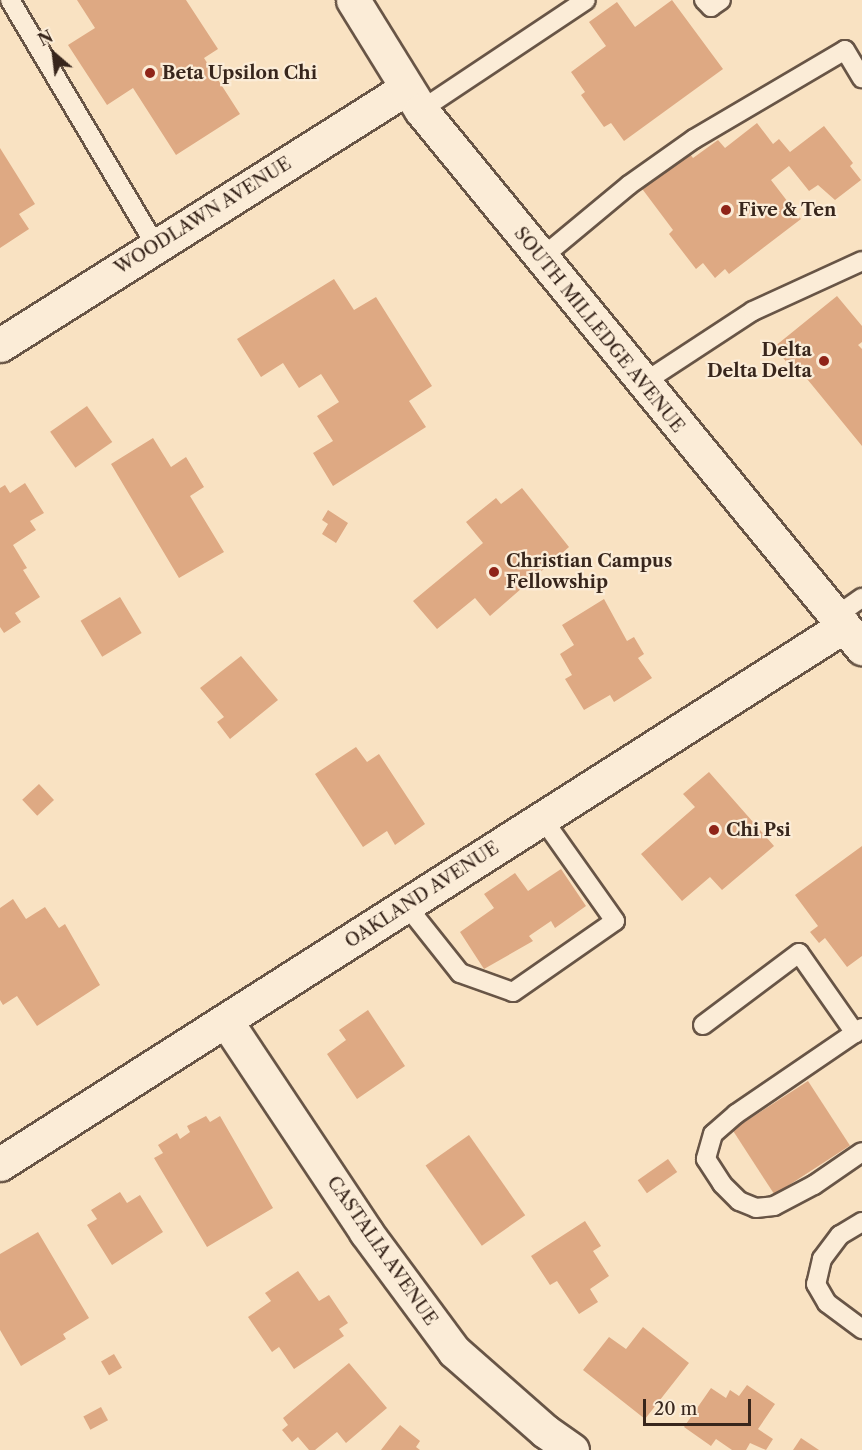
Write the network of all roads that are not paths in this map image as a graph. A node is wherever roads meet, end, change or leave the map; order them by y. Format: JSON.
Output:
{"nodes":[{"id":1,"x":10,"y":0,"type":"edge"},
{"id":2,"x":353,"y":0,"type":"edge"},
{"id":3,"x":586,"y":0,"type":"edge"},
{"id":4,"x":704,"y":0,"type":"edge"},
{"id":5,"x":721,"y":0,"type":"edge"},
{"id":6,"x":862,"y":78,"type":"edge"},
{"id":7,"x":414,"y":99,"type":"junction"},
{"id":8,"x":156,"y":246,"type":"junction"},
{"id":9,"x":540,"y":259,"type":"junction"},
{"id":10,"x":862,"y":261,"type":"edge"},
{"id":11,"x":0,"y":345,"type":"edge"},
{"id":12,"x":643,"y":383,"type":"junction"},
{"id":13,"x":854,"y":627,"type":"edge"},
{"id":14,"x":542,"y":818,"type":"junction"},
{"id":15,"x":406,"y":905,"type":"junction"},
{"id":16,"x":226,"y":1021,"type":"junction"},
{"id":17,"x":703,"y":1025,"type":"dead end"},
{"id":18,"x":858,"y":1031,"type":"edge"},
{"id":19,"x":862,"y":1152,"type":"edge"},
{"id":20,"x":0,"y":1164,"type":"edge"},
{"id":21,"x":862,"y":1222,"type":"edge"},
{"id":22,"x":862,"y":1329,"type":"edge"},
{"id":23,"x":572,"y":1450,"type":"edge"}],
"edges":[{"from":1,"to":8,"type":"lane"},
{"from":2,"to":7,"type":"street","name":"SOUTH MILLEDGE AVENUE"},
{"from":3,"to":7,"type":"lane"},
{"from":4,"to":5,"type":"lane"},
{"from":6,"to":9,"type":"lane"},
{"from":7,"to":8,"type":"street","name":"WOODLAWN AVENUE"},
{"from":7,"to":9,"type":"street","name":"SOUTH MILLEDGE AVENUE"},
{"from":8,"to":11,"type":"street","name":"WOODLAWN AVENUE"},
{"from":9,"to":12,"type":"street","name":"SOUTH MILLEDGE AVENUE"},
{"from":10,"to":12,"type":"lane"},
{"from":12,"to":13,"type":"street","name":"SOUTH MILLEDGE AVENUE"},
{"from":13,"to":14,"type":"street","name":"OAKLAND AVENUE"},
{"from":14,"to":15,"type":"street","name":"OAKLAND AVENUE"},
{"from":14,"to":15,"type":"lane"},
{"from":15,"to":16,"type":"street","name":"OAKLAND AVENUE"},
{"from":16,"to":20,"type":"street","name":"OAKLAND AVENUE"},
{"from":16,"to":23,"type":"street","name":"CASTALIA AVENUE"},
{"from":17,"to":18,"type":"lane"},
{"from":18,"to":19,"type":"lane"},
{"from":21,"to":22,"type":"lane"}]}
